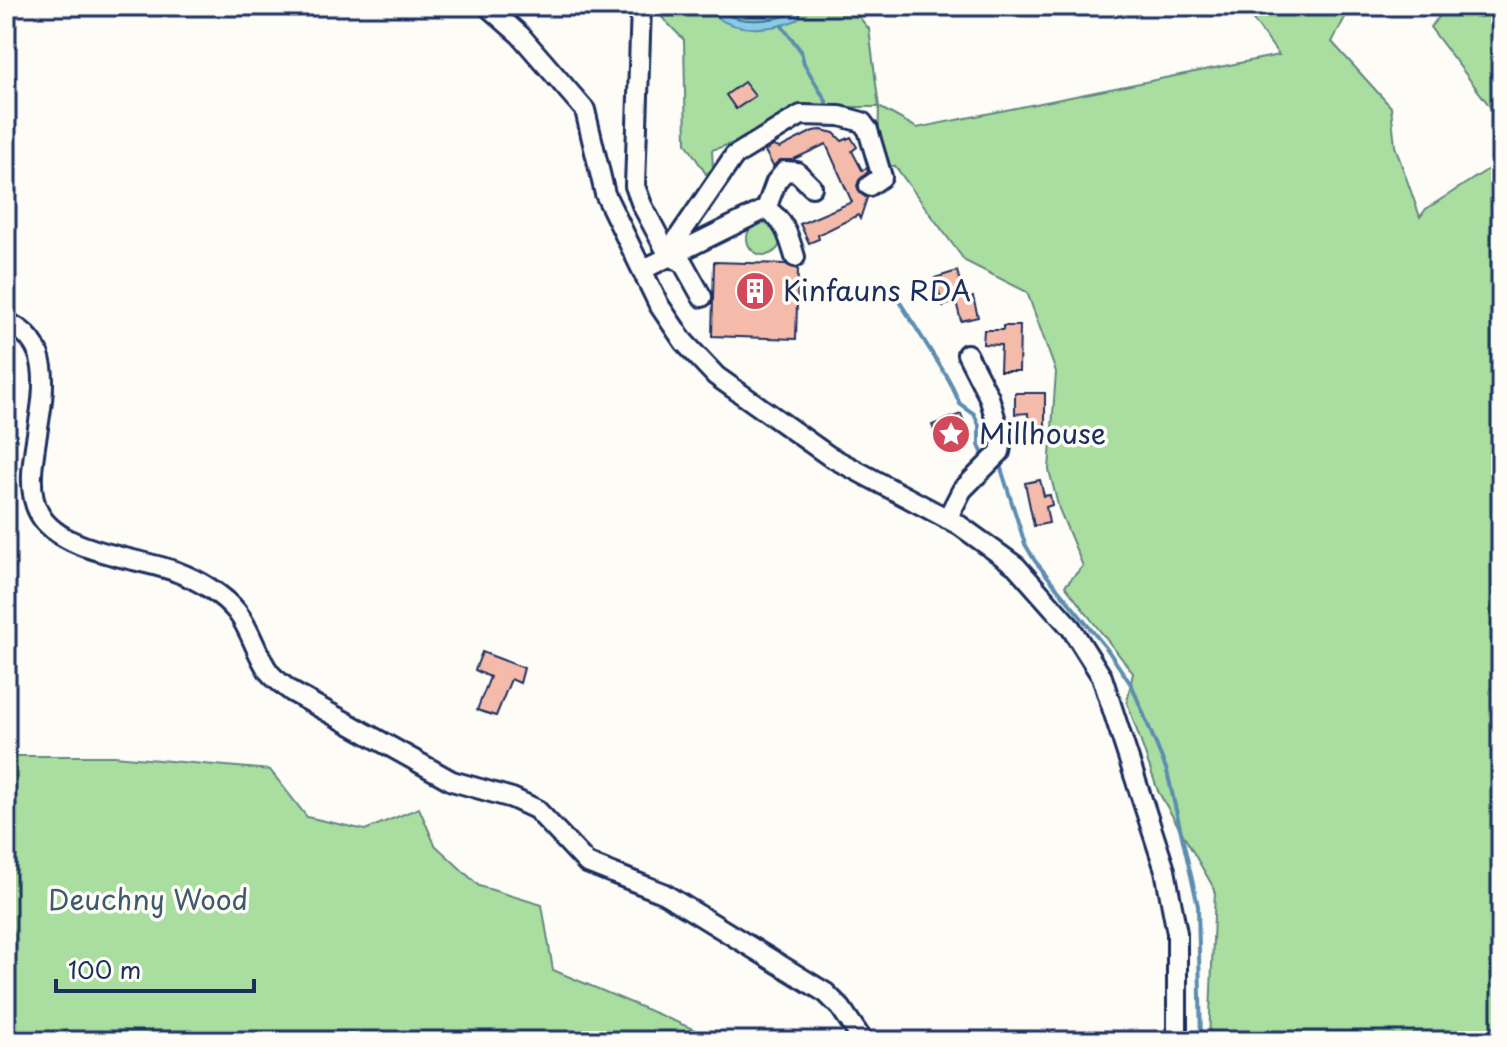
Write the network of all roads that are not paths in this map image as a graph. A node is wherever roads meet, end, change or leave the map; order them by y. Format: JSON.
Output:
{"nodes":[{"id":1,"x":487,"y":6,"type":"edge"},
{"id":2,"x":641,"y":6,"type":"edge"},
{"id":3,"x":506,"y":14,"type":"edge"},
{"id":4,"x":869,"y":186,"type":"dead end"},
{"id":5,"x":812,"y":187,"type":"dead end"},
{"id":6,"x":766,"y":209,"type":"junction"},
{"id":7,"x":672,"y":255,"type":"junction"},
{"id":8,"x":795,"y":257,"type":"dead end"},
{"id":9,"x":642,"y":270,"type":"junction"},
{"id":10,"x":702,"y":297,"type":"dead end"},
{"id":11,"x":6,"y":322,"type":"edge"},
{"id":12,"x":967,"y":354,"type":"dead end"},
{"id":13,"x":947,"y":519,"type":"junction"},
{"id":14,"x":863,"y":1041,"type":"edge"},
{"id":15,"x":1177,"y":1041,"type":"edge"}],
"edges":[{"from":1,"to":3,"type":"street"},
{"from":2,"to":7,"type":"street"},
{"from":3,"to":9,"type":"street"},
{"from":4,"to":7,"type":"street"},
{"from":5,"to":6,"type":"street"},
{"from":6,"to":7,"type":"street"},
{"from":6,"to":8,"type":"street"},
{"from":7,"to":9,"type":"street"},
{"from":7,"to":10,"type":"street"},
{"from":9,"to":13,"type":"street"},
{"from":11,"to":14,"type":"street"},
{"from":12,"to":13,"type":"street"},
{"from":13,"to":15,"type":"street"}]}
